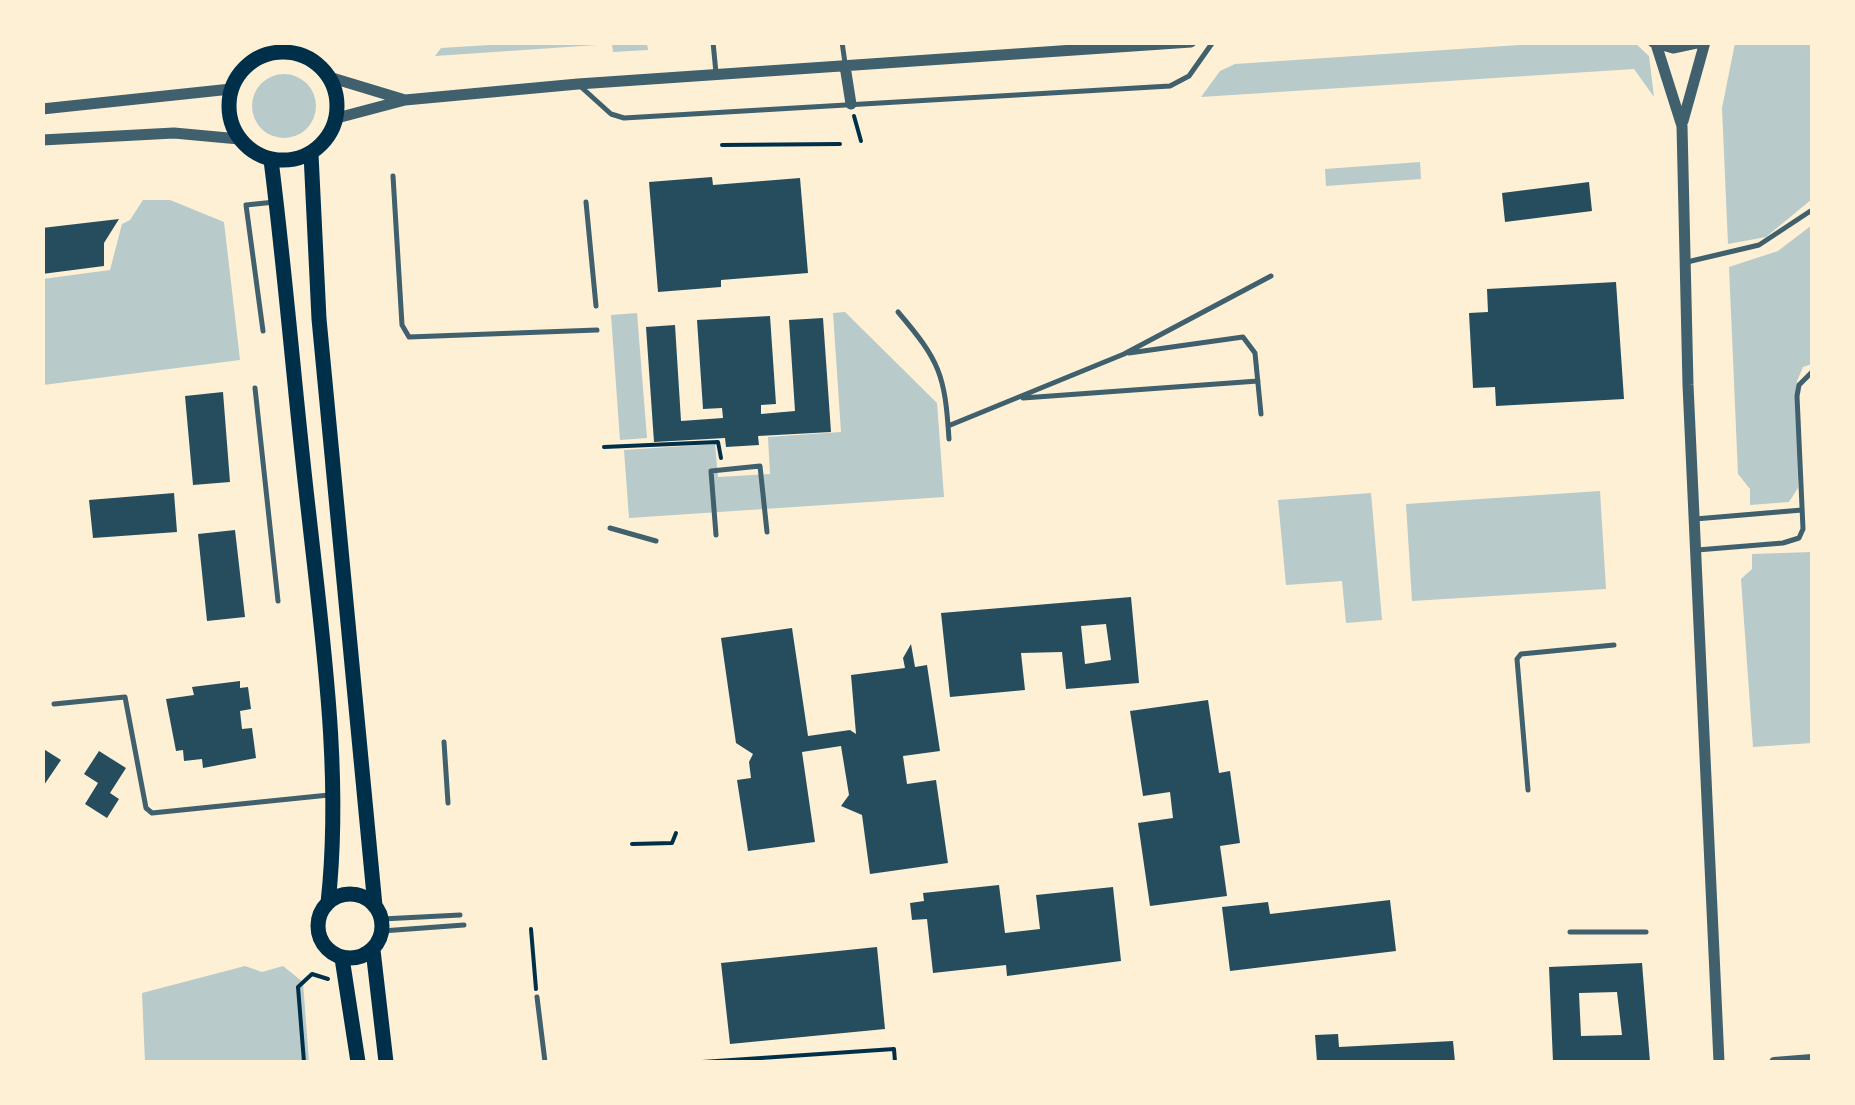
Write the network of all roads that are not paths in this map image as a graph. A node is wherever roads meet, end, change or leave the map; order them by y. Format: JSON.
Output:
{"nodes":[{"id":1,"x":713,"y":42,"type":"edge"},
{"id":2,"x":842,"y":42,"type":"edge"},
{"id":3,"x":1191,"y":42,"type":"edge"},
{"id":4,"x":1214,"y":42,"type":"edge"},
{"id":5,"x":1703,"y":42,"type":"edge"},
{"id":6,"x":1655,"y":43,"type":"edge"},
{"id":7,"x":298,"y":48,"type":"edge"},
{"id":8,"x":1057,"y":48,"type":"edge"},
{"id":9,"x":256,"y":50,"type":"edge"},
{"id":10,"x":845,"y":66,"type":"junction"},
{"id":11,"x":716,"y":74,"type":"junction"},
{"id":12,"x":329,"y":77,"type":"junction"},
{"id":13,"x":578,"y":84,"type":"junction"},
{"id":14,"x":231,"y":89,"type":"junction"},
{"id":15,"x":405,"y":100,"type":"junction"},
{"id":16,"x":851,"y":104,"type":"junction"},
{"id":17,"x":42,"y":109,"type":"edge"},
{"id":18,"x":337,"y":118,"type":"junction"},
{"id":19,"x":1682,"y":126,"type":"junction"},
{"id":20,"x":239,"y":139,"type":"junction"},
{"id":21,"x":42,"y":140,"type":"edge"},
{"id":22,"x":311,"y":154,"type":"junction"},
{"id":23,"x":270,"y":160,"type":"junction"},
{"id":24,"x":392,"y":176,"type":"dead end"},
{"id":25,"x":276,"y":202,"type":"junction"},
{"id":26,"x":586,"y":202,"type":"dead end"},
{"id":27,"x":1812,"y":210,"type":"edge"},
{"id":28,"x":1684,"y":262,"type":"junction"},
{"id":29,"x":1271,"y":276,"type":"dead end"},
{"id":30,"x":596,"y":306,"type":"dead end"},
{"id":31,"x":898,"y":312,"type":"dead end"},
{"id":32,"x":596,"y":330,"type":"dead end"},
{"id":33,"x":263,"y":331,"type":"dead end"},
{"id":34,"x":1124,"y":354,"type":"junction"},
{"id":35,"x":1812,"y":372,"type":"edge"},
{"id":36,"x":1258,"y":381,"type":"junction"},
{"id":37,"x":255,"y":388,"type":"dead end"},
{"id":38,"x":1015,"y":398,"type":"junction"},
{"id":39,"x":1261,"y":414,"type":"dead end"},
{"id":40,"x":948,"y":426,"type":"junction"},
{"id":41,"x":950,"y":439,"type":"dead end"},
{"id":42,"x":1802,"y":510,"type":"junction"},
{"id":43,"x":1694,"y":519,"type":"junction"},
{"id":44,"x":610,"y":528,"type":"dead end"},
{"id":45,"x":767,"y":532,"type":"dead end"},
{"id":46,"x":716,"y":535,"type":"dead end"},
{"id":47,"x":656,"y":542,"type":"dead end"},
{"id":48,"x":1695,"y":550,"type":"junction"},
{"id":49,"x":278,"y":602,"type":"dead end"},
{"id":50,"x":1614,"y":645,"type":"dead end"},
{"id":51,"x":54,"y":704,"type":"dead end"},
{"id":52,"x":444,"y":742,"type":"dead end"},
{"id":53,"x":1528,"y":790,"type":"dead end"},
{"id":54,"x":331,"y":794,"type":"junction"},
{"id":55,"x":448,"y":804,"type":"dead end"},
{"id":56,"x":328,"y":903,"type":"junction"},
{"id":57,"x":460,"y":915,"type":"dead end"},
{"id":58,"x":380,"y":919,"type":"junction"},
{"id":59,"x":464,"y":924,"type":"dead end"},
{"id":60,"x":1570,"y":932,"type":"dead end"},
{"id":61,"x":1646,"y":932,"type":"dead end"},
{"id":62,"x":372,"y":950,"type":"junction"},
{"id":63,"x":342,"y":958,"type":"junction"},
{"id":64,"x":537,"y":997,"type":"road end"},
{"id":65,"x":1812,"y":1060,"type":"edge"},
{"id":66,"x":358,"y":1062,"type":"edge"},
{"id":67,"x":386,"y":1062,"type":"edge"},
{"id":68,"x":545,"y":1062,"type":"edge"},
{"id":69,"x":1719,"y":1062,"type":"edge"},
{"id":70,"x":1774,"y":1062,"type":"edge"}],
"edges":[{"from":1,"to":11,"type":"lane"},
{"from":2,"to":10,"type":"lane"},
{"from":3,"to":8,"type":"street"},
{"from":4,"to":16,"type":"lane"},
{"from":5,"to":6,"type":"street"},
{"from":5,"to":19,"type":"street"},
{"from":6,"to":19,"type":"street"},
{"from":7,"to":9,"type":"main road"},
{"from":7,"to":12,"type":"main road"},
{"from":8,"to":10,"type":"street"},
{"from":9,"to":14,"type":"main road"},
{"from":10,"to":11,"type":"street"},
{"from":10,"to":16,"type":"street"},
{"from":11,"to":13,"type":"street"},
{"from":12,"to":15,"type":"street"},
{"from":12,"to":18,"type":"main road"},
{"from":13,"to":15,"type":"street"},
{"from":13,"to":16,"type":"lane"},
{"from":14,"to":17,"type":"street"},
{"from":14,"to":20,"type":"main road"},
{"from":15,"to":18,"type":"street"},
{"from":18,"to":22,"type":"main road"},
{"from":19,"to":28,"type":"street"},
{"from":20,"to":21,"type":"street"},
{"from":20,"to":23,"type":"main road"},
{"from":22,"to":23,"type":"main road"},
{"from":22,"to":58,"type":"main road"},
{"from":23,"to":25,"type":"main road"},
{"from":24,"to":32,"type":"lane"},
{"from":25,"to":33,"type":"lane"},
{"from":25,"to":54,"type":"main road"},
{"from":26,"to":30,"type":"lane"},
{"from":27,"to":28,"type":"lane"},
{"from":28,"to":43,"type":"street"},
{"from":29,"to":34,"type":"lane"},
{"from":31,"to":40,"type":"lane"},
{"from":34,"to":36,"type":"lane"},
{"from":34,"to":38,"type":"lane"},
{"from":35,"to":42,"type":"lane"},
{"from":36,"to":38,"type":"lane"},
{"from":36,"to":39,"type":"lane"},
{"from":37,"to":49,"type":"lane"},
{"from":38,"to":40,"type":"lane"},
{"from":40,"to":41,"type":"lane"},
{"from":42,"to":43,"type":"lane"},
{"from":42,"to":48,"type":"lane"},
{"from":43,"to":48,"type":"street"},
{"from":44,"to":47,"type":"lane"},
{"from":45,"to":46,"type":"lane"},
{"from":48,"to":69,"type":"street"},
{"from":50,"to":53,"type":"lane"},
{"from":51,"to":54,"type":"lane"},
{"from":52,"to":55,"type":"lane"},
{"from":54,"to":56,"type":"main road"},
{"from":56,"to":58,"type":"main road"},
{"from":56,"to":63,"type":"main road"},
{"from":57,"to":58,"type":"lane"},
{"from":58,"to":59,"type":"lane"},
{"from":58,"to":62,"type":"main road"},
{"from":60,"to":61,"type":"lane"},
{"from":62,"to":63,"type":"main road"},
{"from":62,"to":67,"type":"main road"},
{"from":63,"to":66,"type":"main road"},
{"from":64,"to":68,"type":"lane"},
{"from":65,"to":70,"type":"street"}]}
